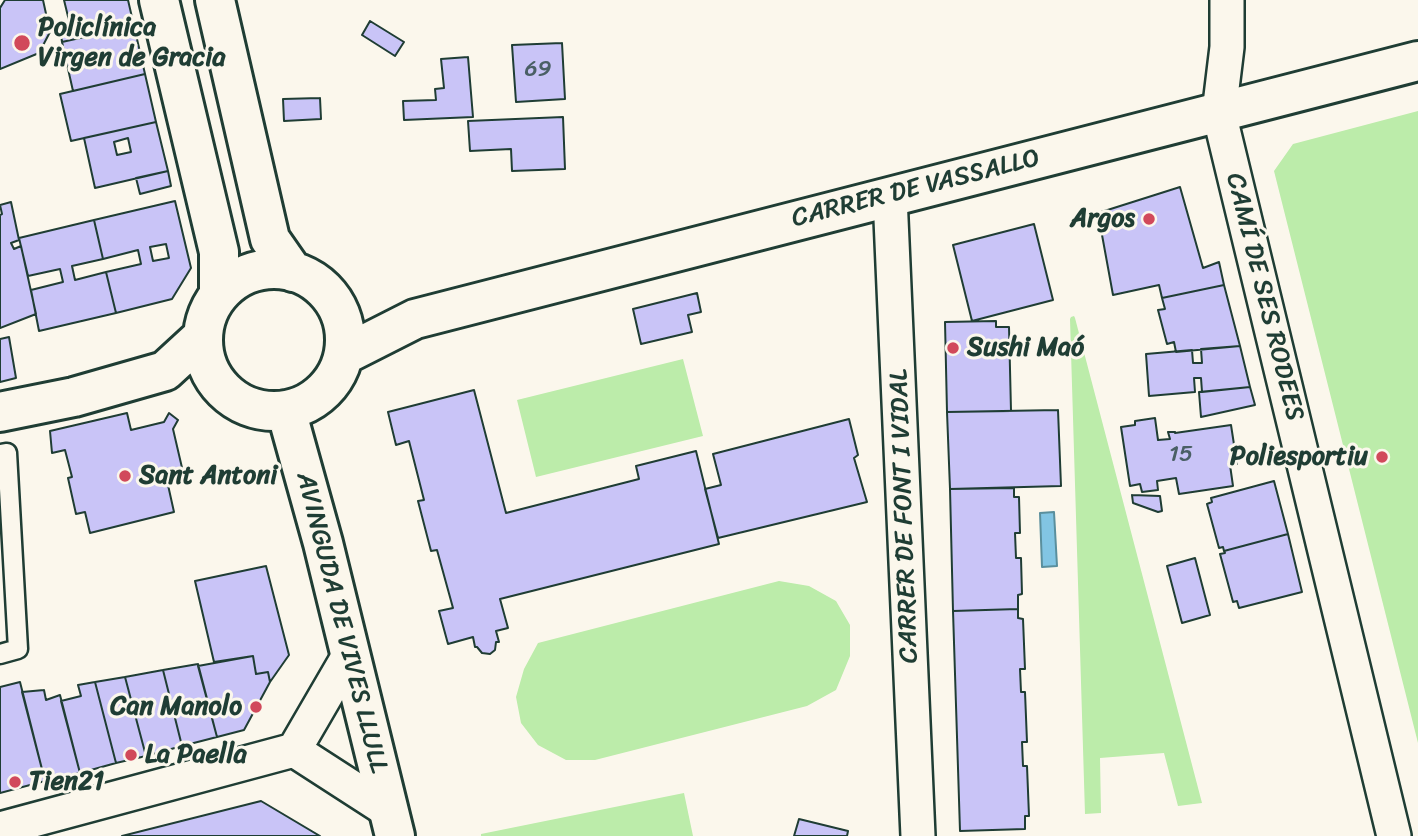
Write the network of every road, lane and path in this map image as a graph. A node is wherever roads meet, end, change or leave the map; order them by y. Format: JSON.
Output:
{"nodes":[{"id":1,"x":159,"y":0,"type":"edge"},
{"id":2,"x":215,"y":0,"type":"edge"},
{"id":3,"x":1227,"y":0,"type":"edge"},
{"id":4,"x":1418,"y":61,"type":"edge"},
{"id":5,"x":1219,"y":113,"type":"junction"},
{"id":6,"x":890,"y":196,"type":"junction"},
{"id":7,"x":293,"y":272,"type":"junction"},
{"id":8,"x":219,"y":295,"type":"junction"},
{"id":9,"x":341,"y":316,"type":"junction"},
{"id":10,"x":415,"y":319,"type":"junction"},
{"id":11,"x":202,"y":337,"type":"junction"},
{"id":12,"x":344,"y":355,"type":"junction"},
{"id":13,"x":165,"y":371,"type":"junction"},
{"id":14,"x":216,"y":381,"type":"junction"},
{"id":15,"x":286,"y":410,"type":"junction"},
{"id":16,"x":0,"y":412,"type":"edge"},
{"id":17,"x":0,"y":454,"type":"edge"},
{"id":18,"x":351,"y":652,"type":"junction"},
{"id":19,"x":0,"y":654,"type":"edge"},
{"id":20,"x":293,"y":750,"type":"junction"},
{"id":21,"x":393,"y":824,"type":"edge"},
{"id":22,"x":0,"y":829,"type":"edge"},
{"id":23,"x":918,"y":836,"type":"edge"},
{"id":24,"x":1394,"y":836,"type":"edge"}],
"edges":[{"from":1,"to":8,"type":"street"},
{"from":2,"to":7,"type":"street"},
{"from":3,"to":5,"type":"street","name":"CAMÍ DE SES RODEES"},
{"from":4,"to":5,"type":"street","name":"CARRER DE VASSALLO"},
{"from":5,"to":6,"type":"street","name":"CARRER DE VASSALLO"},
{"from":5,"to":24,"type":"street","name":"CAMÍ DE SES RODEES"},
{"from":6,"to":10,"type":"street","name":"CARRER DE VASSALLO"},
{"from":6,"to":23,"type":"street","name":"CARRER DE FONT I VIDAL"},
{"from":7,"to":8,"type":"street"},
{"from":7,"to":9,"type":"street"},
{"from":8,"to":11,"type":"street"},
{"from":9,"to":10,"type":"street","name":"CARRER DE VASSALLO"},
{"from":9,"to":12,"type":"street"},
{"from":10,"to":12,"type":"street","name":"CARRER DE VASSALLO"},
{"from":11,"to":13,"type":"street"},
{"from":11,"to":14,"type":"street"},
{"from":12,"to":15,"type":"street"},
{"from":13,"to":14,"type":"street"},
{"from":13,"to":16,"type":"street"},
{"from":14,"to":15,"type":"street"},
{"from":15,"to":18,"type":"street","name":"AVINGUDA DE VIVES LLULL"},
{"from":17,"to":19,"type":"lane"},
{"from":18,"to":20,"type":"street"},
{"from":18,"to":21,"type":"street","name":"AVINGUDA DE VIVES LLULL"},
{"from":20,"to":21,"type":"street"},
{"from":20,"to":22,"type":"street"}]}
